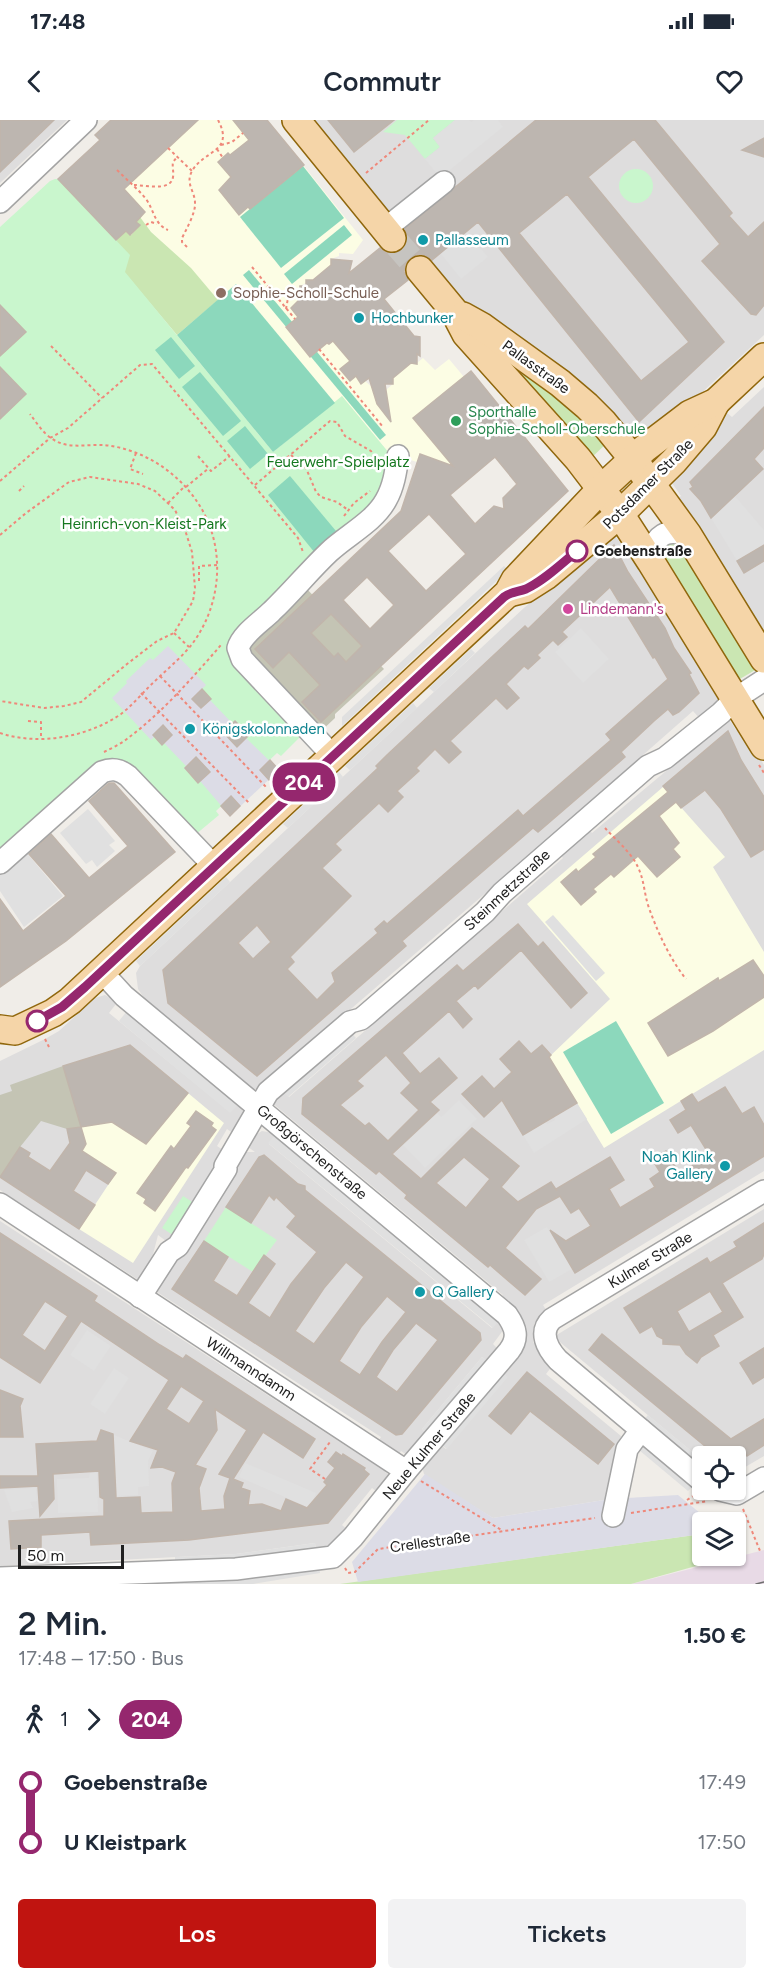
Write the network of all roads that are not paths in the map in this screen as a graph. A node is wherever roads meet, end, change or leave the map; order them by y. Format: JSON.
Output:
{"nodes":[{"id":1,"x":86,"y":120,"type":"edge"},
{"id":2,"x":296,"y":120,"type":"edge"},
{"id":3,"x":444,"y":182,"type":"dead end"},
{"id":4,"x":0,"y":202,"type":"edge"},
{"id":5,"x":389,"y":233,"type":"joint"},
{"id":6,"x":420,"y":270,"type":"tunnel mouth"},
{"id":7,"x":454,"y":311,"type":"junction"},
{"id":8,"x":764,"y":357,"type":"edge"},
{"id":9,"x":716,"y":402,"type":"junction"},
{"id":10,"x":398,"y":456,"type":"dead end"},
{"id":11,"x":633,"y":459,"type":"junction"},
{"id":12,"x":652,"y":483,"type":"junction"},
{"id":13,"x":601,"y":489,"type":"junction"},
{"id":14,"x":620,"y":514,"type":"junction"},
{"id":15,"x":688,"y":535,"type":"junction"},
{"id":16,"x":648,"y":556,"type":"junction"},
{"id":17,"x":508,"y":594,"type":"junction"},
{"id":18,"x":764,"y":659,"type":"edge"},
{"id":19,"x":764,"y":680,"type":"edge"},
{"id":20,"x":735,"y":699,"type":"junction"},
{"id":21,"x":764,"y":746,"type":"edge"},
{"id":22,"x":333,"y":756,"type":"junction"},
{"id":23,"x":4,"y":864,"type":"edge"},
{"id":24,"x":214,"y":866,"type":"junction"},
{"id":25,"x":102,"y":972,"type":"junction"},
{"id":26,"x":5,"y":1037,"type":"edge"},
{"id":27,"x":259,"y":1108,"type":"junction"},
{"id":28,"x":764,"y":1191,"type":"edge"},
{"id":29,"x":0,"y":1204,"type":"edge"},
{"id":30,"x":140,"y":1297,"type":"junction"},
{"id":31,"x":516,"y":1335,"type":"junction"},
{"id":32,"x":544,"y":1336,"type":"junction"},
{"id":33,"x":641,"y":1430,"type":"junction"},
{"id":34,"x":406,"y":1471,"type":"junction"},
{"id":35,"x":692,"y":1473,"type":"edge"},
{"id":36,"x":764,"y":1478,"type":"edge"},
{"id":37,"x":746,"y":1485,"type":"edge"},
{"id":38,"x":613,"y":1516,"type":"road end"},
{"id":39,"x":0,"y":1578,"type":"edge"}],
"edges":[{"from":1,"to":4,"type":"street"},
{"from":2,"to":5,"type":"main road"},
{"from":3,"to":5,"type":"street"},
{"from":6,"to":7,"type":"main road","name":"Pallasstraße"},
{"from":7,"to":11,"type":"main road","name":"Pallasstraße"},
{"from":7,"to":13,"type":"main road","name":"Pallasstraße"},
{"from":8,"to":9,"type":"main road","name":"Potsdamer Straße"},
{"from":9,"to":11,"type":"main road","name":"Potsdamer Straße"},
{"from":9,"to":12,"type":"main road","name":"Potsdamer Straße"},
{"from":10,"to":22,"type":"street"},
{"from":11,"to":12,"type":"main road"},
{"from":11,"to":13,"type":"main road","name":"Potsdamer Straße"},
{"from":12,"to":14,"type":"main road","name":"Potsdamer Straße"},
{"from":12,"to":15,"type":"main road"},
{"from":13,"to":14,"type":"main road"},
{"from":13,"to":17,"type":"main road","name":"Potsdamer Straße"},
{"from":14,"to":16,"type":"main road"},
{"from":14,"to":17,"type":"main road","name":"Potsdamer Straße"},
{"from":15,"to":16,"type":"street"},
{"from":15,"to":18,"type":"main road"},
{"from":16,"to":20,"type":"main road"},
{"from":17,"to":22,"type":"main road","name":"Potsdamer Straße"},
{"from":19,"to":20,"type":"street","name":"Steinmetzstraße"},
{"from":20,"to":21,"type":"main road"},
{"from":20,"to":27,"type":"street","name":"Steinmetzstraße"},
{"from":22,"to":24,"type":"main road","name":"Potsdamer Straße"},
{"from":23,"to":24,"type":"street"},
{"from":24,"to":25,"type":"main road","name":"Potsdamer Straße"},
{"from":25,"to":26,"type":"main road","name":"Potsdamer Straße"},
{"from":25,"to":27,"type":"street","name":"Großgörschenstraße"},
{"from":27,"to":30,"type":"street","name":"Steinmetzstraße"},
{"from":27,"to":31,"type":"street","name":"Großgörschenstraße"},
{"from":28,"to":32,"type":"street","name":"Kulmer Straße"},
{"from":29,"to":30,"type":"street","name":"Willmanndamm"},
{"from":30,"to":34,"type":"street","name":"Willmanndamm"},
{"from":31,"to":32,"type":"street"},
{"from":31,"to":34,"type":"street","name":"Neue Kulmer Straße"},
{"from":32,"to":33,"type":"street"},
{"from":33,"to":35,"type":"street"},
{"from":33,"to":38,"type":"street"},
{"from":34,"to":39,"type":"street","name":"Neue Kulmer Straße"},
{"from":36,"to":37,"type":"street"}]}
